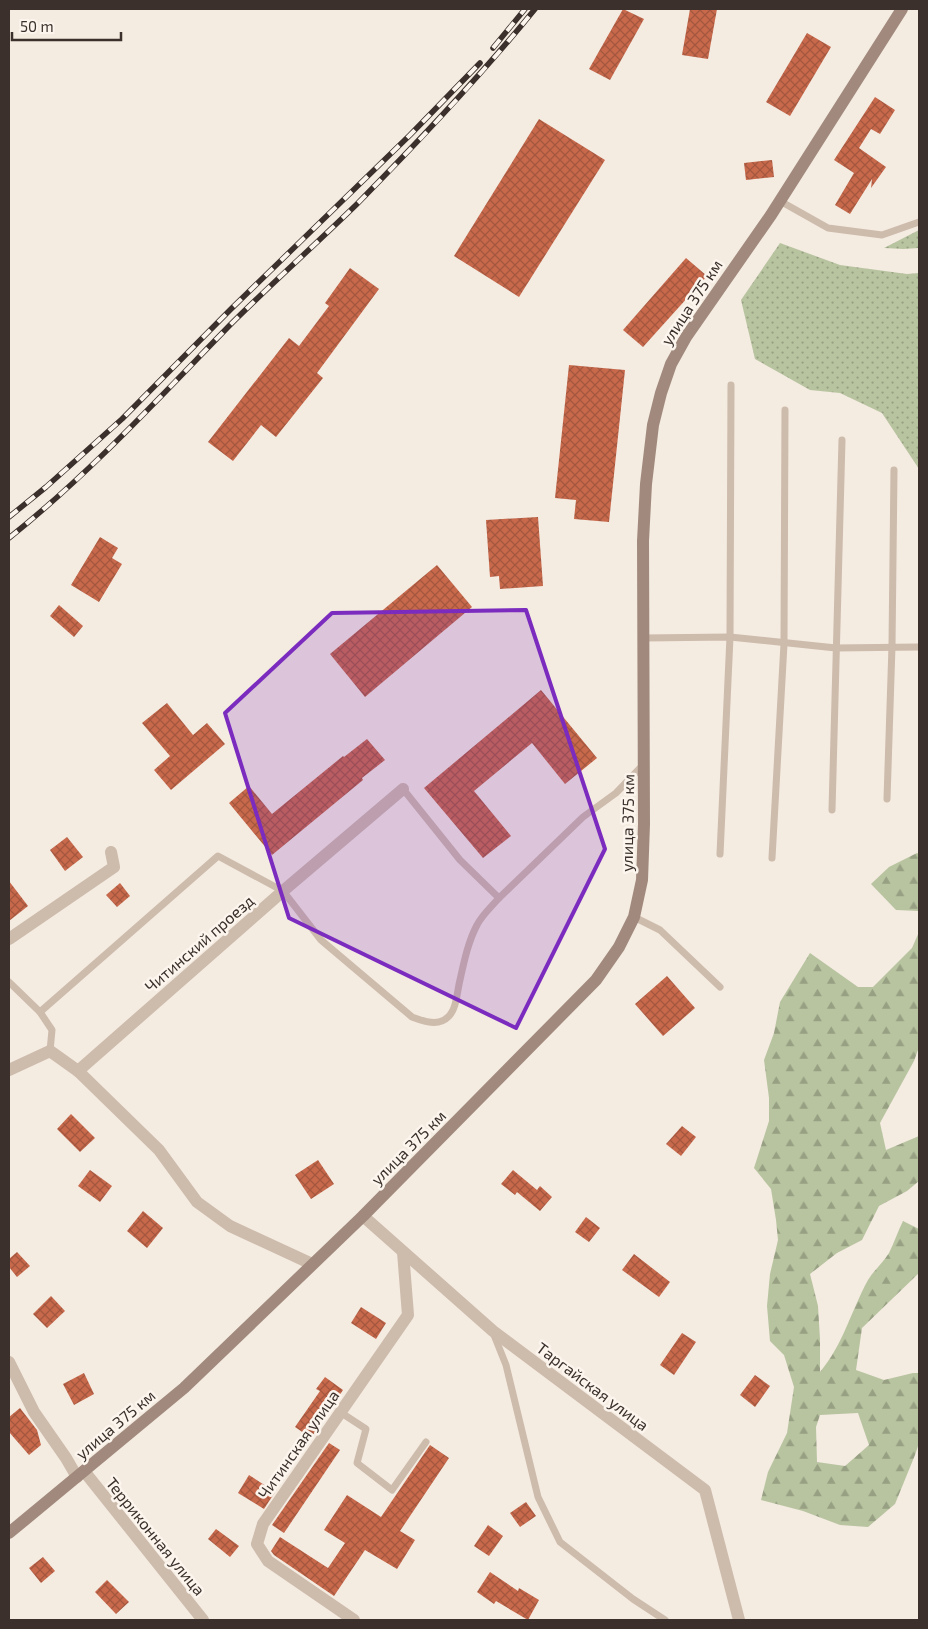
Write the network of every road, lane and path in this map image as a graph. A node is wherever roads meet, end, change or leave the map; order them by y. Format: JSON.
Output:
{"nodes":[{"id":1,"x":902,"y":9,"type":"edge"},
{"id":2,"x":780,"y":201,"type":"junction"},
{"id":3,"x":919,"y":222,"type":"edge"},
{"id":4,"x":731,"y":386,"type":"dead end"},
{"id":5,"x":785,"y":410,"type":"dead end"},
{"id":6,"x":842,"y":440,"type":"dead end"},
{"id":7,"x":894,"y":470,"type":"dead end"},
{"id":8,"x":730,"y":637,"type":"junction"},
{"id":9,"x":644,"y":638,"type":"junction"},
{"id":10,"x":784,"y":644,"type":"junction"},
{"id":11,"x":892,"y":646,"type":"junction"},
{"id":12,"x":919,"y":647,"type":"edge"},
{"id":13,"x":836,"y":648,"type":"junction"},
{"id":14,"x":643,"y":765,"type":"junction"},
{"id":15,"x":403,"y":789,"type":"joint"},
{"id":16,"x":887,"y":799,"type":"dead end"},
{"id":17,"x":832,"y":810,"type":"dead end"},
{"id":18,"x":111,"y":852,"type":"dead end"},
{"id":19,"x":720,"y":854,"type":"dead end"},
{"id":20,"x":772,"y":858,"type":"dead end"},
{"id":21,"x":283,"y":891,"type":"junction"},
{"id":22,"x":499,"y":898,"type":"junction"},
{"id":23,"x":634,"y":916,"type":"junction"},
{"id":24,"x":9,"y":939,"type":"edge"},
{"id":25,"x":9,"y":982,"type":"edge"},
{"id":26,"x":720,"y":987,"type":"dead end"},
{"id":27,"x":40,"y":1012,"type":"junction"},
{"id":28,"x":50,"y":1051,"type":"junction"},
{"id":29,"x":9,"y":1070,"type":"edge"},
{"id":30,"x":78,"y":1071,"type":"junction"},
{"id":31,"x":363,"y":1216,"type":"junction"},
{"id":32,"x":403,"y":1252,"type":"junction"},
{"id":33,"x":312,"y":1264,"type":"junction"},
{"id":34,"x":493,"y":1331,"type":"junction"},
{"id":35,"x":9,"y":1362,"type":"edge"},
{"id":36,"x":340,"y":1412,"type":"junction"},
{"id":37,"x":426,"y":1442,"type":"dead end"},
{"id":38,"x":81,"y":1474,"type":"junction"},
{"id":39,"x":9,"y":1533,"type":"edge"},
{"id":40,"x":203,"y":1620,"type":"edge"},
{"id":41,"x":354,"y":1620,"type":"edge"},
{"id":42,"x":665,"y":1620,"type":"edge"},
{"id":43,"x":739,"y":1620,"type":"edge"}],
"edges":[{"from":1,"to":2,"type":"main road","name":"улица 375 км"},
{"from":2,"to":3,"type":"lane"},
{"from":2,"to":9,"type":"main road","name":"улица 375 км"},
{"from":4,"to":8,"type":"lane"},
{"from":5,"to":10,"type":"lane"},
{"from":6,"to":13,"type":"lane"},
{"from":7,"to":11,"type":"lane"},
{"from":8,"to":9,"type":"lane"},
{"from":8,"to":10,"type":"lane"},
{"from":8,"to":19,"type":"lane"},
{"from":9,"to":14,"type":"main road","name":"улица 375 км"},
{"from":10,"to":13,"type":"lane"},
{"from":10,"to":20,"type":"lane"},
{"from":11,"to":12,"type":"lane"},
{"from":11,"to":13,"type":"lane"},
{"from":11,"to":16,"type":"lane"},
{"from":13,"to":17,"type":"lane"},
{"from":14,"to":22,"type":"lane"},
{"from":14,"to":23,"type":"main road","name":"улица 375 км"},
{"from":15,"to":21,"type":"street","name":"Читинский проезд"},
{"from":15,"to":22,"type":"lane"},
{"from":18,"to":24,"type":"street"},
{"from":21,"to":22,"type":"lane"},
{"from":21,"to":27,"type":"lane"},
{"from":21,"to":30,"type":"street","name":"Читинский проезд"},
{"from":23,"to":26,"type":"lane"},
{"from":23,"to":31,"type":"main road","name":"улица 375 км"},
{"from":25,"to":27,"type":"lane"},
{"from":27,"to":28,"type":"lane"},
{"from":28,"to":29,"type":"street"},
{"from":28,"to":30,"type":"street"},
{"from":30,"to":33,"type":"street"},
{"from":31,"to":32,"type":"street","name":"Таргайская улица"},
{"from":31,"to":33,"type":"main road","name":"улица 375 км"},
{"from":32,"to":34,"type":"street","name":"Таргайская улица"},
{"from":32,"to":36,"type":"street","name":"Читинская улица"},
{"from":33,"to":38,"type":"main road","name":"улица 375 км"},
{"from":34,"to":42,"type":"lane"},
{"from":34,"to":43,"type":"street","name":"Таргайская улица"},
{"from":35,"to":38,"type":"street","name":"Терриконная улица"},
{"from":36,"to":37,"type":"lane"},
{"from":36,"to":41,"type":"street","name":"Читинская улица"},
{"from":38,"to":39,"type":"main road","name":"улица 375 км"},
{"from":38,"to":40,"type":"street","name":"Терриконная улица"}]}
